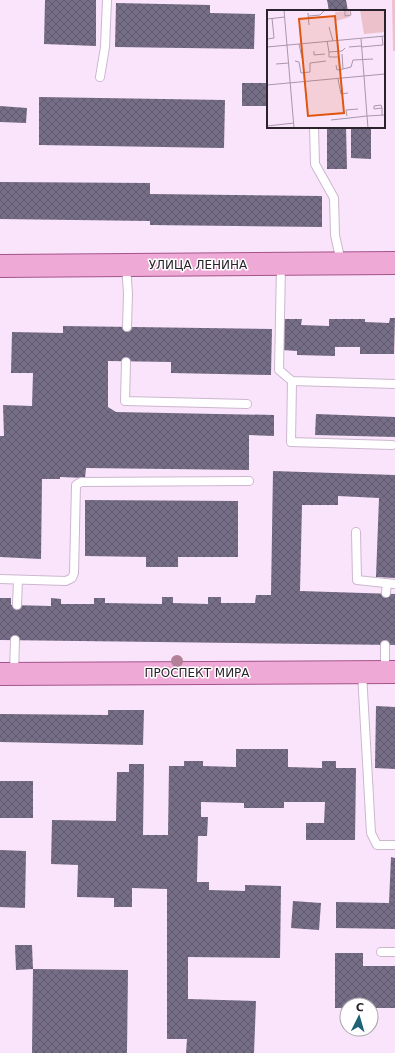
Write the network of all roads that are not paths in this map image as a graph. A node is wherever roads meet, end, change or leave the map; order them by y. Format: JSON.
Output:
{"nodes":[{"id":1,"x":107,"y":0,"type":"edge"},
{"id":2,"x":100,"y":77,"type":"dead end"},
{"id":3,"x":314,"y":128,"type":"edge"},
{"id":4,"x":395,"y":263,"type":"edge"},
{"id":5,"x":281,"y":264,"type":"junction"},
{"id":6,"x":342,"y":264,"type":"junction"},
{"id":7,"x":126,"y":265,"type":"junction"},
{"id":8,"x":0,"y":266,"type":"edge"},
{"id":9,"x":127,"y":327,"type":"dead end"},
{"id":10,"x":126,"y":362,"type":"dead end"},
{"id":11,"x":292,"y":381,"type":"junction"},
{"id":12,"x":395,"y":384,"type":"edge"},
{"id":13,"x":247,"y":404,"type":"dead end"},
{"id":14,"x":392,"y":445,"type":"dead end"},
{"id":15,"x":249,"y":481,"type":"dead end"},
{"id":16,"x":356,"y":532,"type":"dead end"},
{"id":17,"x":0,"y":579,"type":"edge"},
{"id":18,"x":18,"y":580,"type":"junction"},
{"id":19,"x":391,"y":584,"type":"edge"},
{"id":20,"x":386,"y":593,"type":"dead end"},
{"id":21,"x":17,"y":605,"type":"dead end"},
{"id":22,"x":15,"y":640,"type":"dead end"},
{"id":23,"x":385,"y":645,"type":"dead end"},
{"id":24,"x":362,"y":672,"type":"junction"},
{"id":25,"x":390,"y":672,"type":"edge"},
{"id":26,"x":7,"y":674,"type":"edge"},
{"id":27,"x":395,"y":845,"type":"edge"},
{"id":28,"x":381,"y":952,"type":"dead end"},
{"id":29,"x":395,"y":952,"type":"edge"}],
"edges":[{"from":1,"to":2,"type":"lane"},
{"from":3,"to":6,"type":"lane"},
{"from":4,"to":6,"type":"main road","name":"УЛИЦА ЛЕНИНА"},
{"from":5,"to":6,"type":"main road","name":"УЛИЦА ЛЕНИНА"},
{"from":5,"to":7,"type":"main road","name":"УЛИЦА ЛЕНИНА"},
{"from":5,"to":11,"type":"lane"},
{"from":7,"to":8,"type":"main road","name":"УЛИЦА ЛЕНИНА"},
{"from":7,"to":9,"type":"lane"},
{"from":10,"to":13,"type":"lane"},
{"from":11,"to":12,"type":"lane"},
{"from":11,"to":14,"type":"lane"},
{"from":15,"to":18,"type":"lane"},
{"from":16,"to":19,"type":"lane"},
{"from":17,"to":18,"type":"lane"},
{"from":18,"to":21,"type":"lane"},
{"from":19,"to":20,"type":"lane"},
{"from":22,"to":26,"type":"lane"},
{"from":23,"to":25,"type":"lane"},
{"from":24,"to":25,"type":"main road","name":"ПРОСПЕКТ МИРА"},
{"from":24,"to":26,"type":"main road","name":"ПРОСПЕКТ МИРА"},
{"from":24,"to":27,"type":"lane"},
{"from":28,"to":29,"type":"lane"}]}
